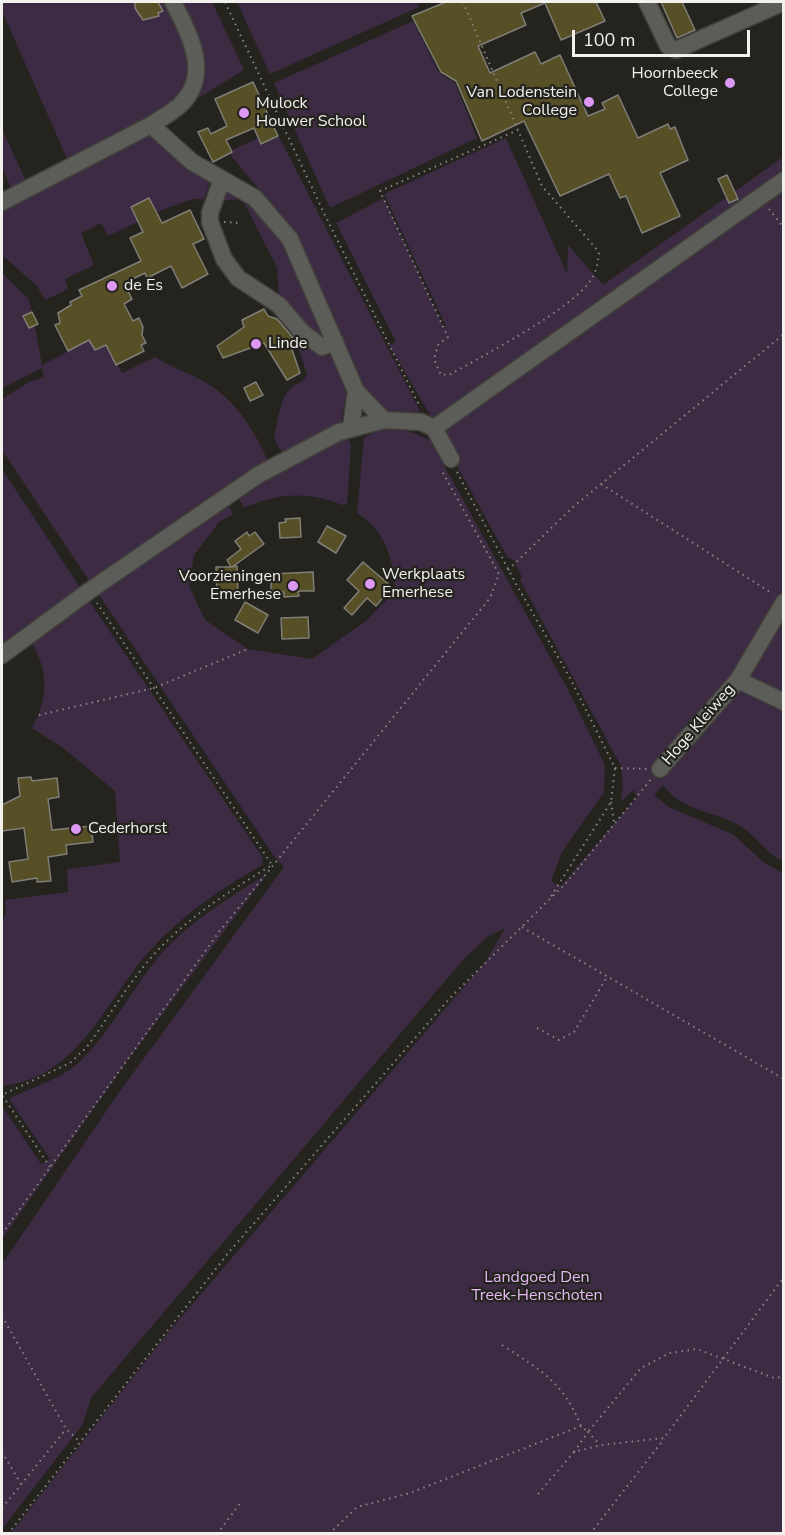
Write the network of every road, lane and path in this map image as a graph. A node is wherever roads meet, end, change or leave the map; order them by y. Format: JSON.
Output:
{"nodes":[{"id":1,"x":173,"y":2,"type":"edge"},
{"id":2,"x":225,"y":2,"type":"edge"},
{"id":3,"x":463,"y":2,"type":"edge"},
{"id":4,"x":647,"y":2,"type":"edge"},
{"id":5,"x":783,"y":2,"type":"edge"},
{"id":6,"x":152,"y":125,"type":"junction"},
{"id":7,"x":518,"y":130,"type":"junction"},
{"id":8,"x":222,"y":179,"type":"junction"},
{"id":9,"x":783,"y":180,"type":"edge"},
{"id":10,"x":760,"y":196,"type":"junction"},
{"id":11,"x":2,"y":202,"type":"edge"},
{"id":12,"x":226,"y":223,"type":"dead end"},
{"id":13,"x":242,"y":223,"type":"dead end"},
{"id":14,"x":783,"y":228,"type":"edge"},
{"id":15,"x":783,"y":333,"type":"edge"},
{"id":16,"x":335,"y":341,"type":"junction"},
{"id":17,"x":356,"y":391,"type":"junction"},
{"id":18,"x":384,"y":420,"type":"junction"},
{"id":19,"x":431,"y":426,"type":"junction"},
{"id":20,"x":351,"y":427,"type":"junction"},
{"id":21,"x":444,"y":461,"type":"junction"},
{"id":22,"x":601,"y":484,"type":"junction"},
{"id":23,"x":508,"y":570,"type":"junction"},
{"id":24,"x":89,"y":591,"type":"junction"},
{"id":25,"x":779,"y":598,"type":"edge"},
{"id":26,"x":248,"y":649,"type":"dead end"},
{"id":27,"x":2,"y":655,"type":"edge"},
{"id":28,"x":738,"y":680,"type":"junction"},
{"id":29,"x":154,"y":688,"type":"junction"},
{"id":30,"x":783,"y":702,"type":"edge"},
{"id":31,"x":39,"y":715,"type":"dead end"},
{"id":32,"x":615,"y":768,"type":"junction"},
{"id":33,"x":660,"y":769,"type":"junction"},
{"id":34,"x":611,"y":802,"type":"junction"},
{"id":35,"x":614,"y":823,"type":"junction"},
{"id":36,"x":272,"y":865,"type":"junction"},
{"id":37,"x":547,"y":902,"type":"junction"},
{"id":38,"x":522,"y":927,"type":"junction"},
{"id":39,"x":607,"y":977,"type":"junction"},
{"id":40,"x":537,"y":1028,"type":"dead end"},
{"id":41,"x":783,"y":1079,"type":"edge"},
{"id":42,"x":50,"y":1167,"type":"junction"},
{"id":43,"x":2,"y":1234,"type":"edge"},
{"id":44,"x":783,"y":1277,"type":"edge"},
{"id":45,"x":2,"y":1316,"type":"edge"},
{"id":46,"x":502,"y":1345,"type":"dead end"},
{"id":47,"x":723,"y":1360,"type":"junction"},
{"id":48,"x":783,"y":1377,"type":"edge"},
{"id":49,"x":581,"y":1426,"type":"junction"},
{"id":50,"x":66,"y":1429,"type":"junction"},
{"id":51,"x":588,"y":1432,"type":"junction"},
{"id":52,"x":664,"y":1438,"type":"junction"},
{"id":53,"x":79,"y":1441,"type":"junction"},
{"id":54,"x":601,"y":1445,"type":"junction"},
{"id":55,"x":2,"y":1452,"type":"edge"},
{"id":56,"x":574,"y":1452,"type":"junction"},
{"id":57,"x":21,"y":1484,"type":"junction"},
{"id":58,"x":538,"y":1494,"type":"dead end"},
{"id":59,"x":241,"y":1502,"type":"dead end"},
{"id":60,"x":2,"y":1508,"type":"edge"},
{"id":61,"x":8,"y":1533,"type":"edge"},
{"id":62,"x":217,"y":1533,"type":"edge"},
{"id":63,"x":329,"y":1533,"type":"edge"},
{"id":64,"x":590,"y":1533,"type":"edge"}],
"edges":[{"from":1,"to":6,"type":"street"},
{"from":2,"to":19,"type":"path"},
{"from":3,"to":7,"type":"path"},
{"from":4,"to":5,"type":"street"},
{"from":6,"to":8,"type":"street"},
{"from":6,"to":11,"type":"street"},
{"from":7,"to":7,"type":"path"},
{"from":8,"to":16,"type":"street"},
{"from":8,"to":16,"type":"street"},
{"from":9,"to":10,"type":"street"},
{"from":10,"to":14,"type":"path"},
{"from":10,"to":19,"type":"street"},
{"from":12,"to":13,"type":"path"},
{"from":15,"to":22,"type":"path"},
{"from":16,"to":17,"type":"street"},
{"from":17,"to":18,"type":"street"},
{"from":17,"to":20,"type":"street"},
{"from":18,"to":19,"type":"street"},
{"from":18,"to":20,"type":"street"},
{"from":19,"to":21,"type":"street"},
{"from":20,"to":24,"type":"street"},
{"from":21,"to":23,"type":"path"},
{"from":21,"to":36,"type":"path"},
{"from":22,"to":23,"type":"path"},
{"from":22,"to":25,"type":"path"},
{"from":23,"to":32,"type":"path"},
{"from":24,"to":27,"type":"street"},
{"from":24,"to":29,"type":"path"},
{"from":25,"to":28,"type":"street","name":"Hoge Kleiweg"},
{"from":26,"to":29,"type":"path"},
{"from":28,"to":30,"type":"street","name":"Hoge Kleiweg"},
{"from":28,"to":33,"type":"street","name":"Hoge Kleiweg"},
{"from":29,"to":31,"type":"path"},
{"from":29,"to":36,"type":"path"},
{"from":32,"to":33,"type":"path"},
{"from":32,"to":34,"type":"path"},
{"from":33,"to":35,"type":"path"},
{"from":34,"to":35,"type":"path"},
{"from":34,"to":37,"type":"path"},
{"from":35,"to":37,"type":"path"},
{"from":36,"to":42,"type":"path"},
{"from":36,"to":42,"type":"path"},
{"from":37,"to":38,"type":"path"},
{"from":38,"to":39,"type":"path"},
{"from":38,"to":53,"type":"path"},
{"from":39,"to":40,"type":"path"},
{"from":39,"to":41,"type":"path"},
{"from":42,"to":43,"type":"path"},
{"from":44,"to":47,"type":"path"},
{"from":45,"to":50,"type":"path"},
{"from":46,"to":49,"type":"path"},
{"from":47,"to":48,"type":"path"},
{"from":47,"to":51,"type":"path"},
{"from":47,"to":52,"type":"path"},
{"from":49,"to":51,"type":"path"},
{"from":49,"to":63,"type":"path"},
{"from":50,"to":53,"type":"path"},
{"from":50,"to":57,"type":"path"},
{"from":51,"to":54,"type":"path"},
{"from":51,"to":56,"type":"path"},
{"from":52,"to":54,"type":"path"},
{"from":52,"to":64,"type":"path"},
{"from":53,"to":61,"type":"path"},
{"from":54,"to":56,"type":"path"},
{"from":55,"to":57,"type":"path"},
{"from":56,"to":58,"type":"path"},
{"from":57,"to":60,"type":"path"},
{"from":59,"to":62,"type":"path"}]}
